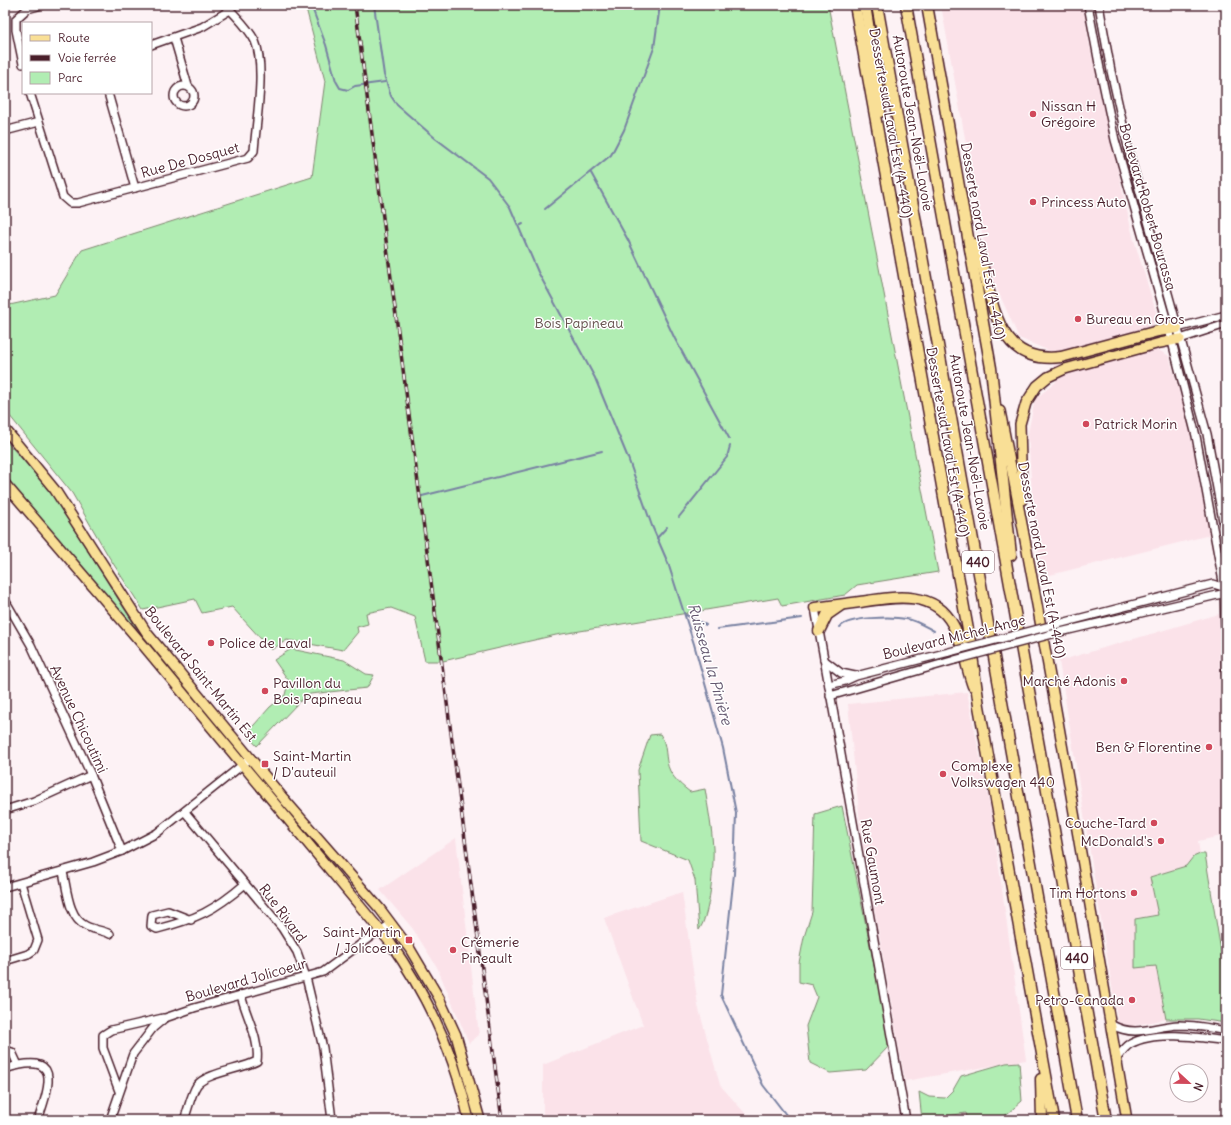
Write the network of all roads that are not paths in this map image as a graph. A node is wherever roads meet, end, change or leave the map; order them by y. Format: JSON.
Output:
{"nodes":[{"id":1,"x":42,"y":5,"type":"edge"},
{"id":2,"x":856,"y":5,"type":"edge"},
{"id":3,"x":865,"y":5,"type":"edge"},
{"id":4,"x":877,"y":5,"type":"edge"},
{"id":5,"x":906,"y":5,"type":"edge"},
{"id":6,"x":927,"y":5,"type":"edge"},
{"id":7,"x":1088,"y":5,"type":"edge"},
{"id":8,"x":1098,"y":5,"type":"edge"},
{"id":9,"x":228,"y":7,"type":"edge"},
{"id":10,"x":174,"y":38,"type":"junction"},
{"id":11,"x":152,"y":45,"type":"edge"},
{"id":12,"x":22,"y":59,"type":"edge"},
{"id":13,"x":188,"y":86,"type":"dead end"},
{"id":14,"x":30,"y":94,"type":"edge"},
{"id":15,"x":108,"y":94,"type":"edge"},
{"id":16,"x":39,"y":122,"type":"junction"},
{"id":17,"x":5,"y":131,"type":"edge"},
{"id":18,"x":881,"y":144,"type":"junction"},
{"id":19,"x":135,"y":188,"type":"junction"},
{"id":20,"x":964,"y":212,"type":"junction"},
{"id":21,"x":1226,"y":315,"type":"edge"},
{"id":22,"x":1226,"y":324,"type":"edge"},
{"id":23,"x":1173,"y":329,"type":"junction"},
{"id":24,"x":1175,"y":340,"type":"junction"},
{"id":25,"x":991,"y":368,"type":"junction"},
{"id":26,"x":5,"y":429,"type":"edge"},
{"id":27,"x":5,"y":484,"type":"edge"},
{"id":28,"x":1024,"y":533,"type":"junction"},
{"id":29,"x":1226,"y":537,"type":"edge"},
{"id":30,"x":1225,"y":590,"type":"edge"},
{"id":31,"x":5,"y":600,"type":"edge"},
{"id":32,"x":841,"y":604,"type":"junction"},
{"id":33,"x":815,"y":608,"type":"joint"},
{"id":34,"x":819,"y":631,"type":"junction"},
{"id":35,"x":1021,"y":646,"type":"junction"},
{"id":36,"x":824,"y":660,"type":"junction"},
{"id":37,"x":176,"y":669,"type":"junction"},
{"id":38,"x":1226,"y":675,"type":"edge"},
{"id":39,"x":168,"y":676,"type":"junction"},
{"id":40,"x":856,"y":676,"type":"junction"},
{"id":41,"x":829,"y":685,"type":"junction"},
{"id":42,"x":830,"y":696,"type":"junction"},
{"id":43,"x":980,"y":706,"type":"junction"},
{"id":44,"x":211,"y":710,"type":"junction"},
{"id":45,"x":204,"y":720,"type":"junction"},
{"id":46,"x":251,"y":758,"type":"junction"},
{"id":47,"x":242,"y":765,"type":"junction"},
{"id":48,"x":91,"y":775,"type":"junction"},
{"id":49,"x":5,"y":810,"type":"edge"},
{"id":50,"x":185,"y":812,"type":"junction"},
{"id":51,"x":122,"y":851,"type":"junction"},
{"id":52,"x":63,"y":872,"type":"junction"},
{"id":53,"x":21,"y":883,"type":"junction"},
{"id":54,"x":245,"y":884,"type":"junction"},
{"id":55,"x":5,"y":887,"type":"edge"},
{"id":56,"x":191,"y":920,"type":"junction"},
{"id":57,"x":391,"y":924,"type":"junction"},
{"id":58,"x":381,"y":930,"type":"junction"},
{"id":59,"x":110,"y":934,"type":"dead end"},
{"id":60,"x":5,"y":961,"type":"edge"},
{"id":61,"x":306,"y":977,"type":"junction"},
{"id":62,"x":241,"y":995,"type":"junction"},
{"id":63,"x":165,"y":1018,"type":"junction"},
{"id":64,"x":1112,"y":1025,"type":"junction"},
{"id":65,"x":1226,"y":1031,"type":"edge"},
{"id":66,"x":1226,"y":1041,"type":"edge"},
{"id":67,"x":1041,"y":1048,"type":"junction"},
{"id":68,"x":5,"y":1050,"type":"edge"},
{"id":69,"x":1117,"y":1058,"type":"junction"},
{"id":70,"x":18,"y":1064,"type":"junction"},
{"id":71,"x":5,"y":1069,"type":"edge"},
{"id":72,"x":119,"y":1091,"type":"junction"},
{"id":73,"x":332,"y":1119,"type":"edge"},
{"id":74,"x":38,"y":1120,"type":"edge"},
{"id":75,"x":110,"y":1120,"type":"edge"},
{"id":76,"x":184,"y":1120,"type":"edge"},
{"id":77,"x":323,"y":1120,"type":"edge"},
{"id":78,"x":469,"y":1120,"type":"edge"},
{"id":79,"x":480,"y":1120,"type":"edge"},
{"id":80,"x":906,"y":1120,"type":"edge"},
{"id":81,"x":1042,"y":1120,"type":"edge"},
{"id":82,"x":1054,"y":1120,"type":"edge"},
{"id":83,"x":1077,"y":1120,"type":"edge"},
{"id":84,"x":1106,"y":1120,"type":"edge"},
{"id":85,"x":1127,"y":1120,"type":"edge"}],
"edges":[{"from":1,"to":12,"type":"street"},
{"from":2,"to":18,"type":"highway","name":"Desserte sud Laval Est (A-440)"},
{"from":3,"to":18,"type":"highway"},
{"from":4,"to":83,"type":"highway","name":"Autoroute Jean-Noël-Lavoie","number":"440"},
{"from":5,"to":35,"type":"highway","name":"Autoroute Jean-Noël-Lavoie","number":"440"},
{"from":6,"to":20,"type":"highway","name":"Desserte nord Laval Est (A-440)"},
{"from":7,"to":23,"type":"street","name":"Boulevard Robert Bourassa"},
{"from":8,"to":23,"type":"street","name":"Boulevard Robert Bourassa"},
{"from":9,"to":10,"type":"street"},
{"from":9,"to":19,"type":"street","name":"Rue De Dosquet"},
{"from":10,"to":11,"type":"street"},
{"from":10,"to":13,"type":"street"},
{"from":14,"to":16,"type":"street"},
{"from":15,"to":19,"type":"street"},
{"from":16,"to":17,"type":"street"},
{"from":16,"to":19,"type":"street","name":"Rue De Dosquet"},
{"from":18,"to":43,"type":"highway","name":"Desserte sud Laval Est (A-440)"},
{"from":20,"to":23,"type":"highway"},
{"from":20,"to":25,"type":"highway","name":"Desserte nord Laval Est (A-440)"},
{"from":21,"to":23,"type":"street"},
{"from":22,"to":24,"type":"street"},
{"from":23,"to":24,"type":"street","name":"Boulevard Robert Bourassa"},
{"from":24,"to":28,"type":"main road"},
{"from":24,"to":29,"type":"street","name":"Boulevard Robert Bourassa"},
{"from":24,"to":30,"type":"street","name":"Boulevard Robert Bourassa"},
{"from":25,"to":28,"type":"main road","name":"Desserte nord Laval Est (A-440)"},
{"from":25,"to":35,"type":"highway"},
{"from":26,"to":37,"type":"main road","name":"Boulevard Saint-Martin Est"},
{"from":27,"to":39,"type":"main road","name":"Boulevard Saint-Martin Est"},
{"from":28,"to":64,"type":"main road","name":"Desserte nord Laval Est (A-440)"},
{"from":30,"to":38,"type":"street","name":"Boulevard Robert Bourassa"},
{"from":30,"to":40,"type":"street","name":"Boulevard Michel-Ange","bridge":true},
{"from":30,"to":42,"type":"street","name":"Boulevard Michel-Ange","bridge":true},
{"from":31,"to":48,"type":"street","name":"Avenue Chicoutimi"},
{"from":32,"to":33,"type":"highway"},
{"from":32,"to":34,"type":"highway"},
{"from":32,"to":43,"type":"highway"},
{"from":33,"to":34,"type":"street","name":"Rue Gaumont"},
{"from":34,"to":36,"type":"street","name":"Rue Gaumont"},
{"from":35,"to":84,"type":"highway","name":"Autoroute Jean-Noël-Lavoie","number":"440"},
{"from":36,"to":40,"type":"street"},
{"from":36,"to":41,"type":"street","name":"Rue Gaumont"},
{"from":37,"to":39,"type":"main road"},
{"from":37,"to":44,"type":"main road","name":"Boulevard Saint-Martin Est"},
{"from":39,"to":45,"type":"main road","name":"Boulevard Saint-Martin Est"},
{"from":40,"to":41,"type":"street","name":"Boulevard Michel-Ange"},
{"from":41,"to":42,"type":"street","name":"Rue Gaumont"},
{"from":42,"to":80,"type":"street","name":"Rue Gaumont"},
{"from":43,"to":67,"type":"highway","name":"Desserte sud Laval Est (A-440)"},
{"from":44,"to":45,"type":"main road"},
{"from":44,"to":46,"type":"main road","name":"Boulevard Saint-Martin Est"},
{"from":45,"to":47,"type":"main road","name":"Boulevard Saint-Martin Est"},
{"from":46,"to":47,"type":"street"},
{"from":46,"to":57,"type":"main road","name":"Boulevard Saint-Martin Est"},
{"from":47,"to":50,"type":"street"},
{"from":47,"to":58,"type":"main road","name":"Boulevard Saint-Martin Est"},
{"from":48,"to":49,"type":"street"},
{"from":48,"to":51,"type":"street","name":"Avenue Chicoutimi"},
{"from":50,"to":51,"type":"street"},
{"from":50,"to":54,"type":"street","name":"Rue Rivard"},
{"from":51,"to":52,"type":"street"},
{"from":52,"to":53,"type":"street"},
{"from":52,"to":59,"type":"street"},
{"from":53,"to":55,"type":"street"},
{"from":53,"to":60,"type":"street"},
{"from":54,"to":56,"type":"street"},
{"from":54,"to":61,"type":"street","name":"Rue Rivard"},
{"from":56,"to":56,"type":"street"},
{"from":57,"to":58,"type":"street","name":"Boulevard Jolicoeur"},
{"from":57,"to":79,"type":"main road","name":"Boulevard Saint-Martin Est"},
{"from":58,"to":61,"type":"street","name":"Boulevard Jolicoeur"},
{"from":58,"to":78,"type":"main road","name":"Boulevard Saint-Martin Est"},
{"from":61,"to":62,"type":"street","name":"Boulevard Jolicoeur"},
{"from":61,"to":73,"type":"street","name":"Rue Rivard"},
{"from":62,"to":63,"type":"street","name":"Boulevard Jolicoeur"},
{"from":62,"to":76,"type":"street"},
{"from":63,"to":72,"type":"street","name":"Boulevard Jolicoeur"},
{"from":63,"to":72,"type":"street","name":"Boulevard Jolicoeur"},
{"from":64,"to":65,"type":"street"},
{"from":64,"to":69,"type":"main road","name":"Desserte nord Laval Est (A-440)"},
{"from":66,"to":69,"type":"street"},
{"from":67,"to":81,"type":"highway"},
{"from":67,"to":82,"type":"highway","name":"Desserte sud Laval Est (A-440)"},
{"from":68,"to":70,"type":"street"},
{"from":69,"to":85,"type":"main road","name":"Desserte nord Laval Est (A-440)"},
{"from":70,"to":71,"type":"street"},
{"from":70,"to":74,"type":"street"},
{"from":72,"to":75,"type":"street","name":"Boulevard Jolicoeur"},
{"from":73,"to":77,"type":"street"}]}
